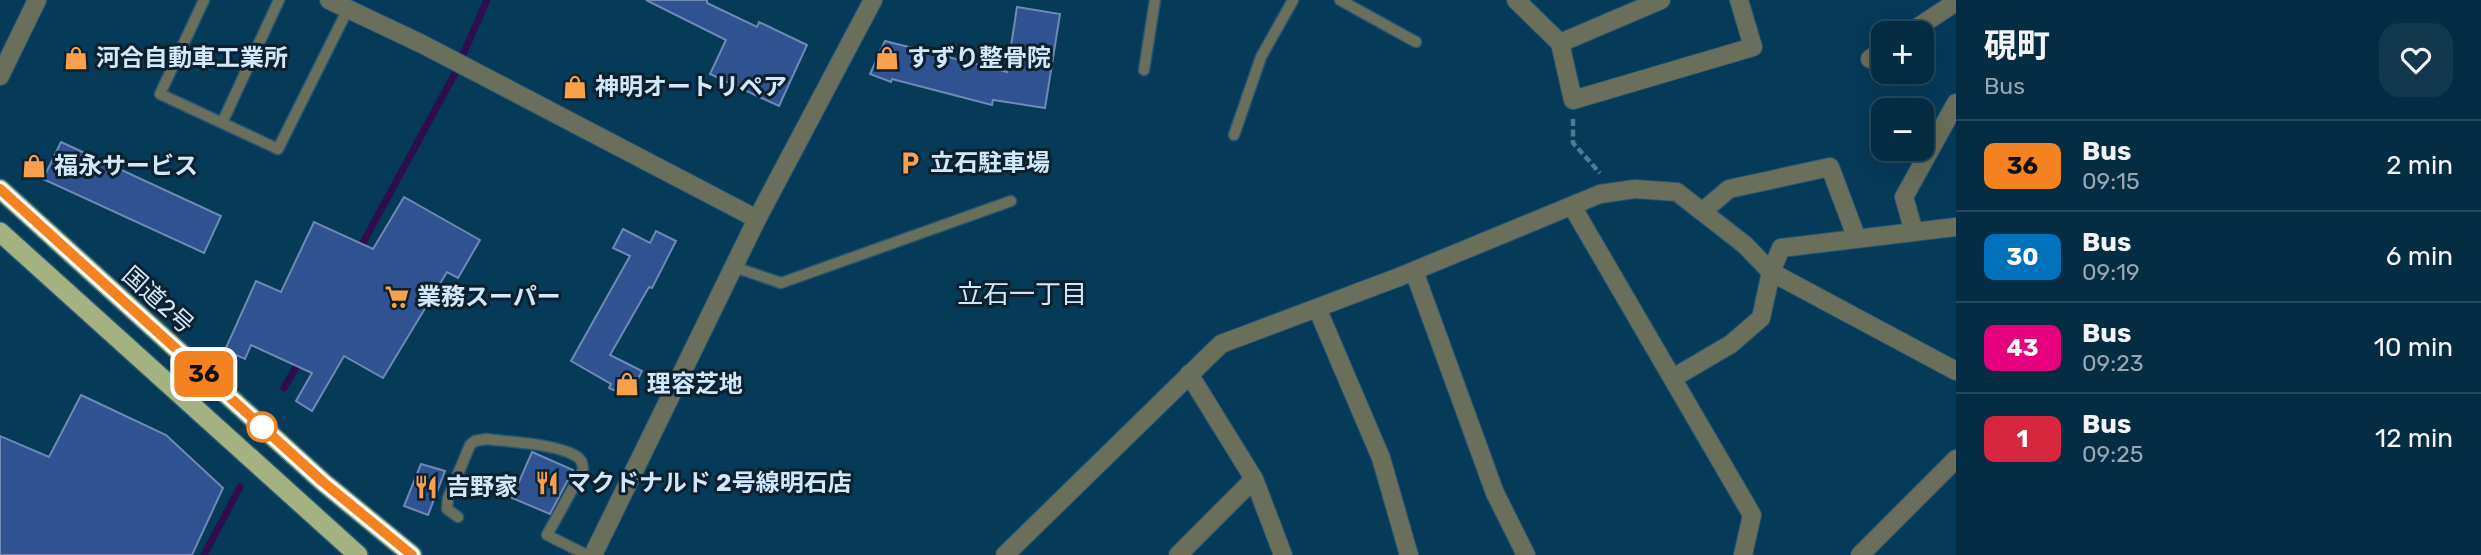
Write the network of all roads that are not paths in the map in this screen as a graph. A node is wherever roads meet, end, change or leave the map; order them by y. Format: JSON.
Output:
{"nodes":[{"id":1,"x":37,"y":0,"type":"edge"},
{"id":2,"x":204,"y":0,"type":"edge"},
{"id":3,"x":279,"y":0,"type":"edge"},
{"id":4,"x":329,"y":0,"type":"edge"},
{"id":5,"x":873,"y":0,"type":"edge"},
{"id":6,"x":1155,"y":0,"type":"edge"},
{"id":7,"x":1293,"y":0,"type":"edge"},
{"id":8,"x":1340,"y":0,"type":"edge"},
{"id":9,"x":1516,"y":0,"type":"edge"},
{"id":10,"x":1661,"y":0,"type":"edge"},
{"id":11,"x":1739,"y":0,"type":"edge"},
{"id":12,"x":1956,"y":2,"type":"edge"},
{"id":13,"x":1641,"y":3,"type":"edge"},
{"id":14,"x":348,"y":9,"type":"junction"},
{"id":15,"x":1927,"y":21,"type":"edge"},
{"id":16,"x":1416,"y":41,"type":"dead end"},
{"id":17,"x":1560,"y":43,"type":"junction"},
{"id":18,"x":1144,"y":70,"type":"dead end"},
{"id":19,"x":0,"y":76,"type":"edge"},
{"id":20,"x":1956,"y":103,"type":"edge"},
{"id":21,"x":222,"y":123,"type":"junction"},
{"id":22,"x":1234,"y":135,"type":"dead end"},
{"id":23,"x":0,"y":189,"type":"edge"},
{"id":24,"x":1011,"y":201,"type":"dead end"},
{"id":25,"x":1572,"y":206,"type":"junction"},
{"id":26,"x":1703,"y":211,"type":"junction"},
{"id":27,"x":757,"y":219,"type":"junction"},
{"id":28,"x":1956,"y":227,"type":"edge"},
{"id":29,"x":0,"y":232,"type":"edge"},
{"id":30,"x":1914,"y":232,"type":"junction"},
{"id":31,"x":1857,"y":239,"type":"junction"},
{"id":32,"x":734,"y":267,"type":"junction"},
{"id":33,"x":1414,"y":271,"type":"junction"},
{"id":34,"x":1771,"y":272,"type":"junction"},
{"id":35,"x":1317,"y":308,"type":"junction"},
{"id":36,"x":1956,"y":371,"type":"edge"},
{"id":37,"x":1189,"y":374,"type":"junction"},
{"id":38,"x":1672,"y":378,"type":"junction"},
{"id":39,"x":1956,"y":459,"type":"edge"},
{"id":40,"x":1254,"y":479,"type":"junction"},
{"id":41,"x":458,"y":517,"type":"dead end"},
{"id":42,"x":358,"y":555,"type":"edge"},
{"id":43,"x":412,"y":555,"type":"edge"},
{"id":44,"x":587,"y":555,"type":"edge"},
{"id":45,"x":593,"y":555,"type":"edge"},
{"id":46,"x":1005,"y":555,"type":"edge"},
{"id":47,"x":1178,"y":555,"type":"edge"},
{"id":48,"x":1283,"y":555,"type":"edge"},
{"id":49,"x":1409,"y":555,"type":"edge"},
{"id":50,"x":1527,"y":555,"type":"edge"},
{"id":51,"x":1743,"y":555,"type":"edge"},
{"id":52,"x":1860,"y":555,"type":"edge"}],
"edges":[{"from":1,"to":19,"type":"street"},
{"from":2,"to":21,"type":"lane"},
{"from":3,"to":21,"type":"lane"},
{"from":4,"to":14,"type":"street"},
{"from":5,"to":27,"type":"street"},
{"from":6,"to":18,"type":"lane"},
{"from":7,"to":22,"type":"lane"},
{"from":8,"to":16,"type":"lane"},
{"from":9,"to":17,"type":"street"},
{"from":10,"to":13,"type":"street"},
{"from":11,"to":17,"type":"street"},
{"from":12,"to":15,"type":"street"},
{"from":13,"to":17,"type":"street"},
{"from":14,"to":21,"type":"lane"},
{"from":14,"to":27,"type":"street"},
{"from":20,"to":30,"type":"street"},
{"from":23,"to":43,"type":"highway","name":"国道2号"},
{"from":24,"to":32,"type":"lane"},
{"from":25,"to":26,"type":"street"},
{"from":25,"to":33,"type":"street"},
{"from":25,"to":38,"type":"street"},
{"from":26,"to":31,"type":"street"},
{"from":26,"to":34,"type":"street"},
{"from":27,"to":32,"type":"street"},
{"from":28,"to":30,"type":"street"},
{"from":29,"to":42,"type":"highway"},
{"from":30,"to":31,"type":"street"},
{"from":31,"to":34,"type":"street"},
{"from":32,"to":45,"type":"street"},
{"from":33,"to":35,"type":"street"},
{"from":33,"to":50,"type":"street"},
{"from":34,"to":36,"type":"street"},
{"from":34,"to":38,"type":"street"},
{"from":35,"to":37,"type":"street"},
{"from":35,"to":49,"type":"street"},
{"from":37,"to":40,"type":"street"},
{"from":37,"to":46,"type":"street"},
{"from":38,"to":51,"type":"street"},
{"from":39,"to":52,"type":"street"},
{"from":40,"to":47,"type":"street"},
{"from":40,"to":48,"type":"street"},
{"from":41,"to":44,"type":"lane"}]}
